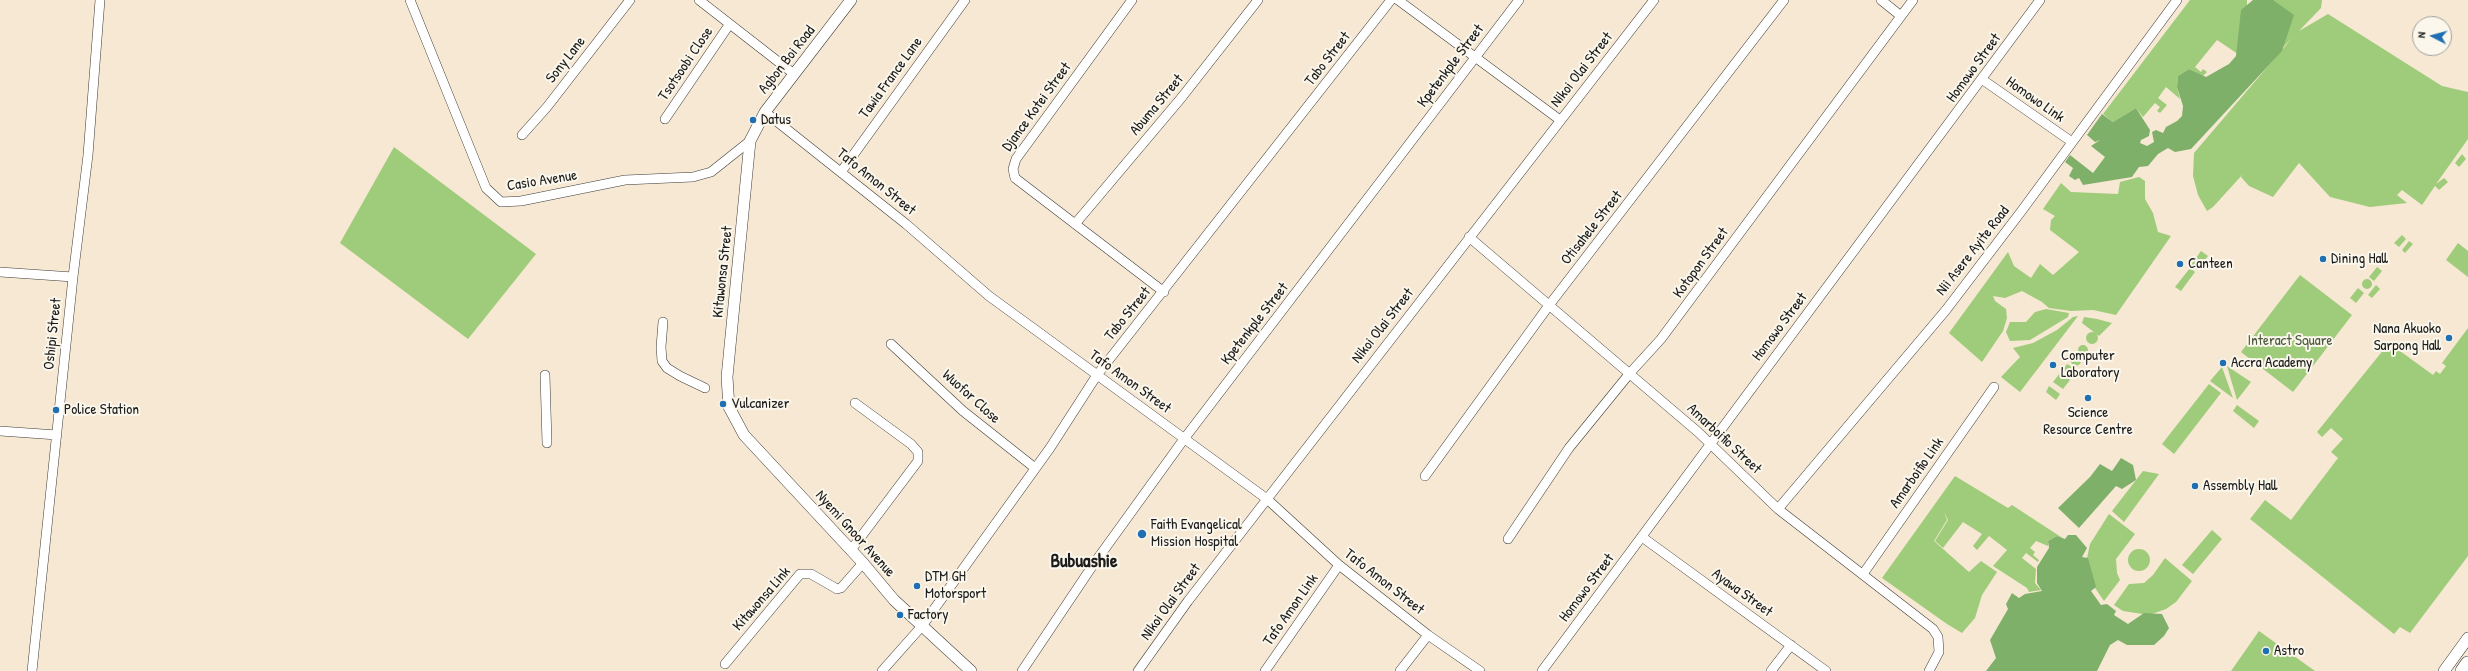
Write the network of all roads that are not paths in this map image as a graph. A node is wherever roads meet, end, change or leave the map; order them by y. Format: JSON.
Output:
{"nodes":[{"id":1,"x":100,"y":0,"type":"edge"},
{"id":2,"x":410,"y":0,"type":"edge"},
{"id":3,"x":630,"y":0,"type":"edge"},
{"id":4,"x":699,"y":0,"type":"edge"},
{"id":5,"x":851,"y":0,"type":"edge"},
{"id":6,"x":965,"y":0,"type":"edge"},
{"id":7,"x":1132,"y":0,"type":"edge"},
{"id":8,"x":1258,"y":0,"type":"edge"},
{"id":9,"x":1391,"y":0,"type":"edge"},
{"id":10,"x":1398,"y":0,"type":"edge"},
{"id":11,"x":1519,"y":0,"type":"edge"},
{"id":12,"x":1654,"y":0,"type":"edge"},
{"id":13,"x":1784,"y":0,"type":"edge"},
{"id":14,"x":1881,"y":0,"type":"edge"},
{"id":15,"x":1913,"y":0,"type":"edge"},
{"id":16,"x":2040,"y":0,"type":"edge"},
{"id":17,"x":2177,"y":0,"type":"edge"},
{"id":18,"x":1901,"y":16,"type":"junction"},
{"id":19,"x":729,"y":25,"type":"junction"},
{"id":20,"x":1476,"y":55,"type":"junction"},
{"id":21,"x":794,"y":74,"type":"junction"},
{"id":22,"x":1983,"y":80,"type":"junction"},
{"id":23,"x":765,"y":112,"type":"junction"},
{"id":24,"x":665,"y":119,"type":"dead end"},
{"id":25,"x":1560,"y":120,"type":"junction"},
{"id":26,"x":522,"y":135,"type":"dead end"},
{"id":27,"x":750,"y":141,"type":"junction"},
{"id":28,"x":2072,"y":142,"type":"junction"},
{"id":29,"x":841,"y":172,"type":"junction"},
{"id":30,"x":1075,"y":224,"type":"junction"},
{"id":31,"x":1470,"y":237,"type":"junction"},
{"id":32,"x":0,"y":272,"type":"edge"},
{"id":33,"x":73,"y":278,"type":"junction"},
{"id":34,"x":1164,"y":292,"type":"junction"},
{"id":35,"x":1550,"y":304,"type":"junction"},
{"id":36,"x":663,"y":322,"type":"dead end"},
{"id":37,"x":891,"y":344,"type":"dead end"},
{"id":38,"x":1630,"y":373,"type":"junction"},
{"id":39,"x":545,"y":375,"type":"dead end"},
{"id":40,"x":1097,"y":375,"type":"junction"},
{"id":41,"x":1994,"y":387,"type":"dead end"},
{"id":42,"x":705,"y":388,"type":"dead end"},
{"id":43,"x":855,"y":403,"type":"dead end"},
{"id":44,"x":729,"y":407,"type":"joint"},
{"id":45,"x":0,"y":431,"type":"edge"},
{"id":46,"x":57,"y":435,"type":"junction"},
{"id":47,"x":1184,"y":439,"type":"junction"},
{"id":48,"x":547,"y":443,"type":"dead end"},
{"id":49,"x":1709,"y":444,"type":"junction"},
{"id":50,"x":1035,"y":468,"type":"junction"},
{"id":51,"x":1425,"y":476,"type":"dead end"},
{"id":52,"x":1267,"y":499,"type":"junction"},
{"id":53,"x":1778,"y":509,"type":"junction"},
{"id":54,"x":1642,"y":537,"type":"junction"},
{"id":55,"x":1508,"y":539,"type":"dead end"},
{"id":56,"x":851,"y":550,"type":"junction"},
{"id":57,"x":862,"y":562,"type":"junction"},
{"id":58,"x":1339,"y":565,"type":"junction"},
{"id":59,"x":1863,"y":574,"type":"junction"},
{"id":60,"x":922,"y":626,"type":"junction"},
{"id":61,"x":1428,"y":635,"type":"junction"},
{"id":62,"x":2468,"y":638,"type":"edge"},
{"id":63,"x":1791,"y":645,"type":"junction"},
{"id":64,"x":725,"y":664,"type":"dead end"},
{"id":65,"x":2468,"y":664,"type":"edge"},
{"id":66,"x":1930,"y":669,"type":"edge"},
{"id":67,"x":32,"y":671,"type":"edge"},
{"id":68,"x":882,"y":671,"type":"edge"},
{"id":69,"x":972,"y":671,"type":"edge"},
{"id":70,"x":1022,"y":671,"type":"edge"},
{"id":71,"x":1138,"y":671,"type":"edge"},
{"id":72,"x":1265,"y":671,"type":"edge"},
{"id":73,"x":1400,"y":671,"type":"edge"},
{"id":74,"x":1480,"y":671,"type":"edge"},
{"id":75,"x":1542,"y":671,"type":"edge"},
{"id":76,"x":1771,"y":671,"type":"edge"},
{"id":77,"x":1826,"y":671,"type":"edge"},
{"id":78,"x":2444,"y":671,"type":"edge"},
{"id":79,"x":2463,"y":671,"type":"edge"}],
"edges":[{"from":1,"to":33,"type":"street","name":"Oshipi Street"},
{"from":2,"to":27,"type":"street","name":"Casio Avenue"},
{"from":3,"to":26,"type":"street","name":"Sony Lane"},
{"from":4,"to":19,"type":"street"},
{"from":5,"to":21,"type":"street","name":"Agbon Boi Road"},
{"from":6,"to":29,"type":"street","name":"Tawia France Lane"},
{"from":7,"to":30,"type":"street","name":"Djance Kotei Street"},
{"from":8,"to":30,"type":"street","name":"Abuma Street"},
{"from":9,"to":34,"type":"street","name":"Tabo Street"},
{"from":10,"to":20,"type":"street"},
{"from":11,"to":20,"type":"street","name":"Kpetenkple Street"},
{"from":12,"to":25,"type":"street","name":"Nikoi Olai Street"},
{"from":13,"to":35,"type":"street","name":"Otisahele Street"},
{"from":14,"to":18,"type":"street"},
{"from":15,"to":18,"type":"street","name":"Kotopon Street"},
{"from":16,"to":22,"type":"street","name":"Homowo Street"},
{"from":17,"to":28,"type":"street","name":"Nii Asere Ayite Road"},
{"from":18,"to":38,"type":"street","name":"Kotopon Street"},
{"from":19,"to":21,"type":"street"},
{"from":19,"to":24,"type":"street","name":"Tsotsoobi Close"},
{"from":20,"to":25,"type":"street"},
{"from":20,"to":47,"type":"street","name":"Kpetenkple Street"},
{"from":21,"to":23,"type":"street","name":"Agbon Boi Road"},
{"from":22,"to":28,"type":"street","name":"Homowo Link"},
{"from":22,"to":49,"type":"street","name":"Homowo Street"},
{"from":23,"to":27,"type":"street","name":"Agbon Boi Road"},
{"from":23,"to":29,"type":"street","name":"Tafo Amon Street"},
{"from":25,"to":31,"type":"street","name":"Nikoi Olai Street"},
{"from":27,"to":44,"type":"street","name":"Kitawonsa Street"},
{"from":28,"to":53,"type":"street","name":"Nii Asere Ayite Road"},
{"from":29,"to":40,"type":"street","name":"Tafo Amon Street"},
{"from":30,"to":34,"type":"street","name":"Djance Kotei Street"},
{"from":31,"to":35,"type":"street","name":"Amarboifio Street"},
{"from":31,"to":52,"type":"street","name":"Nikoi Olai Street"},
{"from":32,"to":33,"type":"street"},
{"from":33,"to":46,"type":"street","name":"Oshipi Street"},
{"from":34,"to":40,"type":"street","name":"Tabo Street"},
{"from":35,"to":38,"type":"street","name":"Amarboifio Street"},
{"from":35,"to":51,"type":"street","name":"Otisahele Street"},
{"from":36,"to":42,"type":"street"},
{"from":37,"to":50,"type":"street","name":"Wuofor Close"},
{"from":38,"to":49,"type":"street","name":"Amarboifio Street"},
{"from":38,"to":55,"type":"street","name":"Kotopon Street"},
{"from":39,"to":48,"type":"street"},
{"from":40,"to":47,"type":"street","name":"Tafo Amon Street"},
{"from":40,"to":50,"type":"street","name":"Tabo Street"},
{"from":41,"to":59,"type":"street","name":"Amarboifio Link"},
{"from":43,"to":56,"type":"street"},
{"from":44,"to":56,"type":"street","name":"Nyemi Gnoor Avenue"},
{"from":45,"to":46,"type":"street"},
{"from":46,"to":67,"type":"street","name":"Oshipi Street"},
{"from":47,"to":52,"type":"street","name":"Tafo Amon Street"},
{"from":47,"to":70,"type":"street","name":"Kpetenkple Street"},
{"from":49,"to":53,"type":"street","name":"Amarboifio Street"},
{"from":49,"to":54,"type":"street","name":"Homowo Street"},
{"from":50,"to":60,"type":"street","name":"Tabo Street"},
{"from":52,"to":58,"type":"street","name":"Tafo Amon Street"},
{"from":52,"to":71,"type":"street","name":"Nikoi Olai Street"},
{"from":53,"to":59,"type":"street","name":"Amarboifio Street"},
{"from":54,"to":63,"type":"street","name":"Ayawa Street"},
{"from":54,"to":75,"type":"street","name":"Homowo Street"},
{"from":56,"to":57,"type":"street","name":"Nyemi Gnoor Avenue"},
{"from":57,"to":60,"type":"street","name":"Nyemi Gnoor Avenue"},
{"from":57,"to":64,"type":"street","name":"Kitawonsa Link"},
{"from":58,"to":61,"type":"street","name":"Tafo Amon Street"},
{"from":58,"to":72,"type":"street","name":"Tafo Amon Link"},
{"from":59,"to":66,"type":"street","name":"Amarboifio Street"},
{"from":60,"to":68,"type":"street","name":"Tabo Street"},
{"from":60,"to":69,"type":"street","name":"Nyemi Gnoor Avenue"},
{"from":61,"to":73,"type":"street"},
{"from":61,"to":74,"type":"street","name":"Tafo Amon Street"},
{"from":62,"to":78,"type":"street"},
{"from":63,"to":76,"type":"street"},
{"from":63,"to":77,"type":"street","name":"Ayawa Street"},
{"from":65,"to":79,"type":"highway"}]}
